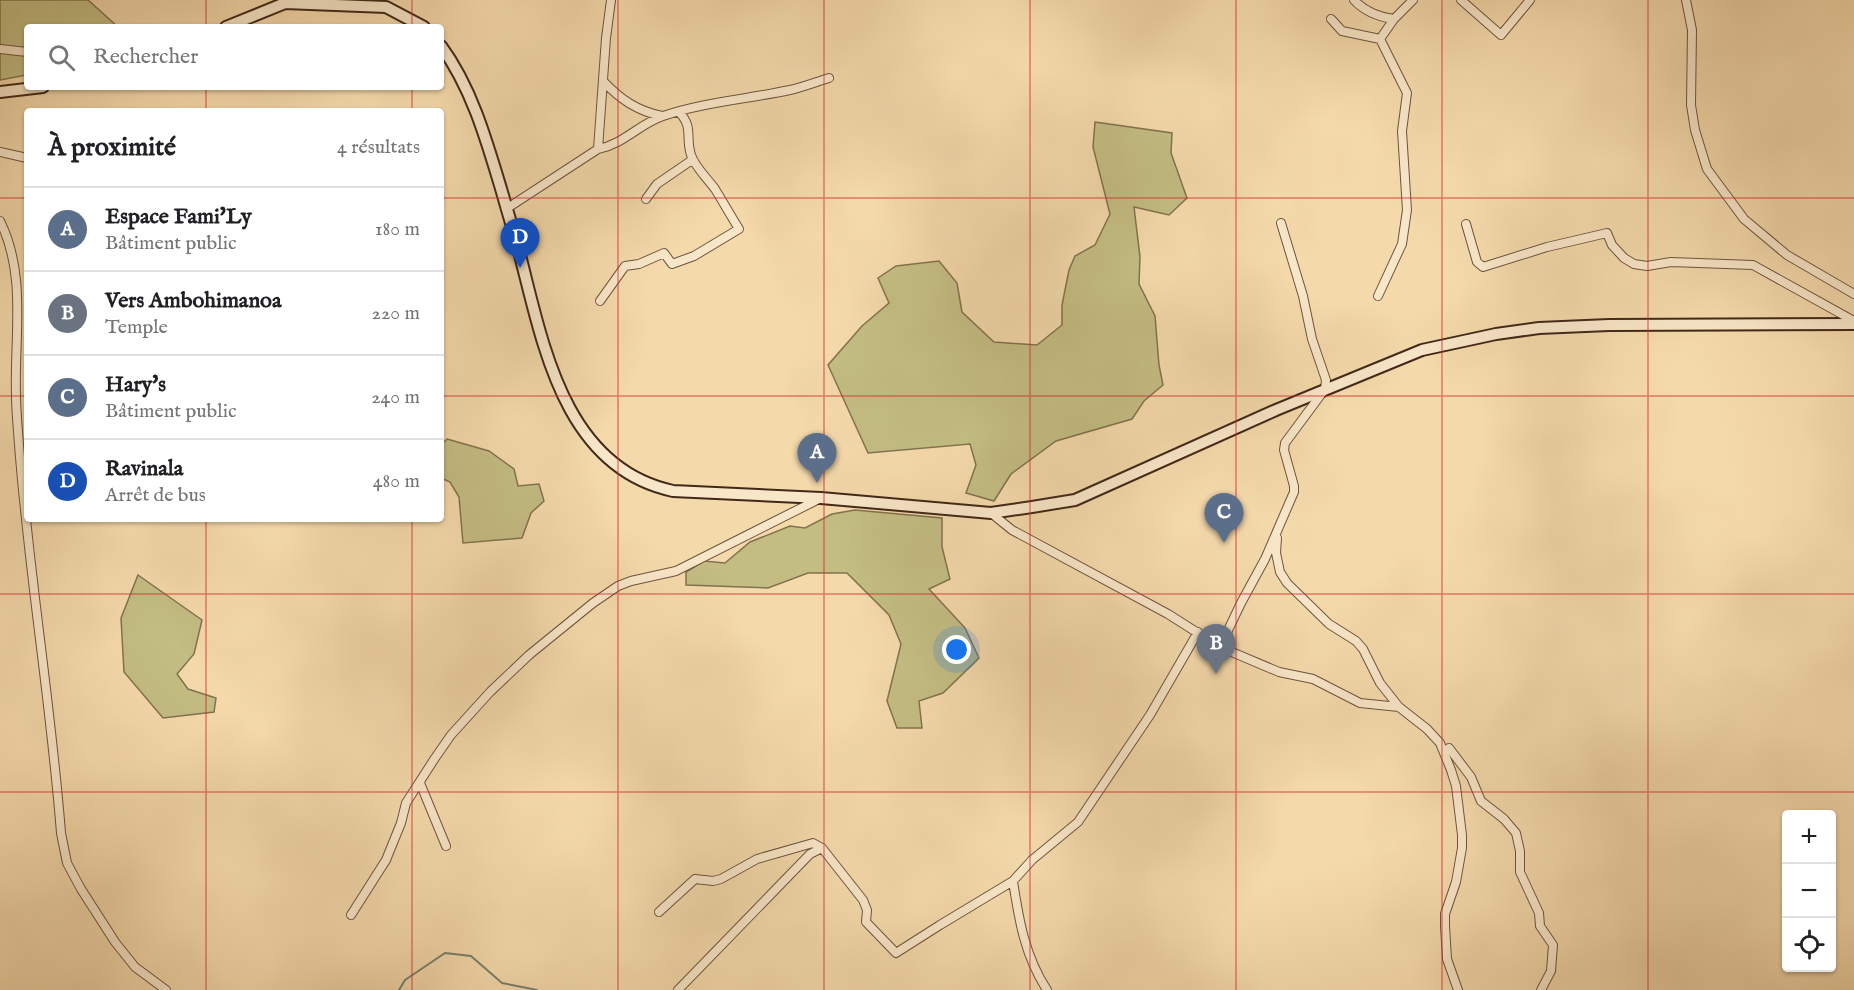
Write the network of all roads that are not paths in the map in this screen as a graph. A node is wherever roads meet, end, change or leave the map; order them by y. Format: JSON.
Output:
{"nodes":[{"id":1,"x":611,"y":0,"type":"edge"},
{"id":2,"x":1354,"y":0,"type":"edge"},
{"id":3,"x":1413,"y":0,"type":"edge"},
{"id":4,"x":1461,"y":0,"type":"edge"},
{"id":5,"x":1530,"y":0,"type":"edge"},
{"id":6,"x":1686,"y":0,"type":"edge"},
{"id":7,"x":286,"y":2,"type":"edge"},
{"id":8,"x":1331,"y":19,"type":"dead end"},
{"id":9,"x":1394,"y":19,"type":"junction"},
{"id":10,"x":233,"y":24,"type":"edge"},
{"id":11,"x":418,"y":24,"type":"edge"},
{"id":12,"x":1380,"y":39,"type":"junction"},
{"id":13,"x":0,"y":49,"type":"edge"},
{"id":14,"x":444,"y":51,"type":"edge"},
{"id":15,"x":24,"y":52,"type":"edge"},
{"id":16,"x":829,"y":78,"type":"dead end"},
{"id":17,"x":603,"y":81,"type":"junction"},
{"id":18,"x":24,"y":89,"type":"edge"},
{"id":19,"x":0,"y":92,"type":"edge"},
{"id":20,"x":679,"y":112,"type":"junction"},
{"id":21,"x":662,"y":116,"type":"junction"},
{"id":22,"x":598,"y":149,"type":"junction"},
{"id":23,"x":0,"y":152,"type":"edge"},
{"id":24,"x":24,"y":157,"type":"edge"},
{"id":25,"x":692,"y":160,"type":"junction"},
{"id":26,"x":646,"y":199,"type":"dead end"},
{"id":27,"x":506,"y":208,"type":"junction"},
{"id":28,"x":0,"y":221,"type":"edge"},
{"id":29,"x":1281,"y":223,"type":"dead end"},
{"id":30,"x":1466,"y":224,"type":"dead end"},
{"id":31,"x":1854,"y":294,"type":"edge"},
{"id":32,"x":1378,"y":296,"type":"dead end"},
{"id":33,"x":600,"y":301,"type":"dead end"},
{"id":34,"x":18,"y":316,"type":"junction"},
{"id":35,"x":24,"y":320,"type":"edge"},
{"id":36,"x":1854,"y":323,"type":"edge"},
{"id":37,"x":1325,"y":389,"type":"junction"},
{"id":38,"x":821,"y":498,"type":"junction"},
{"id":39,"x":24,"y":499,"type":"edge"},
{"id":40,"x":991,"y":513,"type":"junction"},
{"id":41,"x":26,"y":522,"type":"edge"},
{"id":42,"x":1277,"y":531,"type":"junction"},
{"id":43,"x":1198,"y":632,"type":"junction"},
{"id":44,"x":1220,"y":647,"type":"junction"},
{"id":45,"x":1399,"y":707,"type":"junction"},
{"id":46,"x":1449,"y":748,"type":"dead end"},
{"id":47,"x":420,"y":783,"type":"junction"},
{"id":48,"x":446,"y":846,"type":"dead end"},
{"id":49,"x":822,"y":848,"type":"junction"},
{"id":50,"x":1013,"y":882,"type":"junction"},
{"id":51,"x":659,"y":912,"type":"dead end"},
{"id":52,"x":351,"y":915,"type":"dead end"},
{"id":53,"x":166,"y":990,"type":"edge"},
{"id":54,"x":678,"y":990,"type":"edge"},
{"id":55,"x":1047,"y":990,"type":"edge"},
{"id":56,"x":1458,"y":990,"type":"edge"},
{"id":57,"x":1541,"y":990,"type":"edge"}],
"edges":[{"from":1,"to":17,"type":"street"},
{"from":2,"to":9,"type":"street"},
{"from":3,"to":9,"type":"street"},
{"from":4,"to":5,"type":"street"},
{"from":6,"to":31,"type":"street"},
{"from":7,"to":10,"type":"main road"},
{"from":7,"to":11,"type":"main road"},
{"from":8,"to":12,"type":"street"},
{"from":9,"to":12,"type":"street"},
{"from":12,"to":32,"type":"street"},
{"from":13,"to":15,"type":"street"},
{"from":14,"to":27,"type":"main road"},
{"from":16,"to":20,"type":"street"},
{"from":17,"to":21,"type":"street"},
{"from":17,"to":22,"type":"street"},
{"from":18,"to":19,"type":"main road"},
{"from":20,"to":21,"type":"street"},
{"from":20,"to":25,"type":"street"},
{"from":21,"to":22,"type":"street"},
{"from":22,"to":27,"type":"street"},
{"from":23,"to":24,"type":"street"},
{"from":25,"to":26,"type":"street"},
{"from":25,"to":33,"type":"street"},
{"from":27,"to":38,"type":"main road"},
{"from":28,"to":34,"type":"street"},
{"from":29,"to":37,"type":"street"},
{"from":30,"to":36,"type":"street"},
{"from":34,"to":35,"type":"street"},
{"from":34,"to":39,"type":"street"},
{"from":36,"to":37,"type":"main road"},
{"from":37,"to":40,"type":"main road"},
{"from":37,"to":42,"type":"street"},
{"from":38,"to":40,"type":"main road"},
{"from":38,"to":47,"type":"street"},
{"from":40,"to":43,"type":"street"},
{"from":41,"to":53,"type":"street"},
{"from":42,"to":44,"type":"street"},
{"from":42,"to":45,"type":"street"},
{"from":43,"to":44,"type":"street"},
{"from":43,"to":50,"type":"street"},
{"from":44,"to":45,"type":"street"},
{"from":45,"to":56,"type":"street"},
{"from":46,"to":57,"type":"street"},
{"from":47,"to":48,"type":"street"},
{"from":47,"to":52,"type":"street"},
{"from":49,"to":50,"type":"street"},
{"from":49,"to":51,"type":"street"},
{"from":49,"to":54,"type":"street"},
{"from":50,"to":55,"type":"street"}]}
